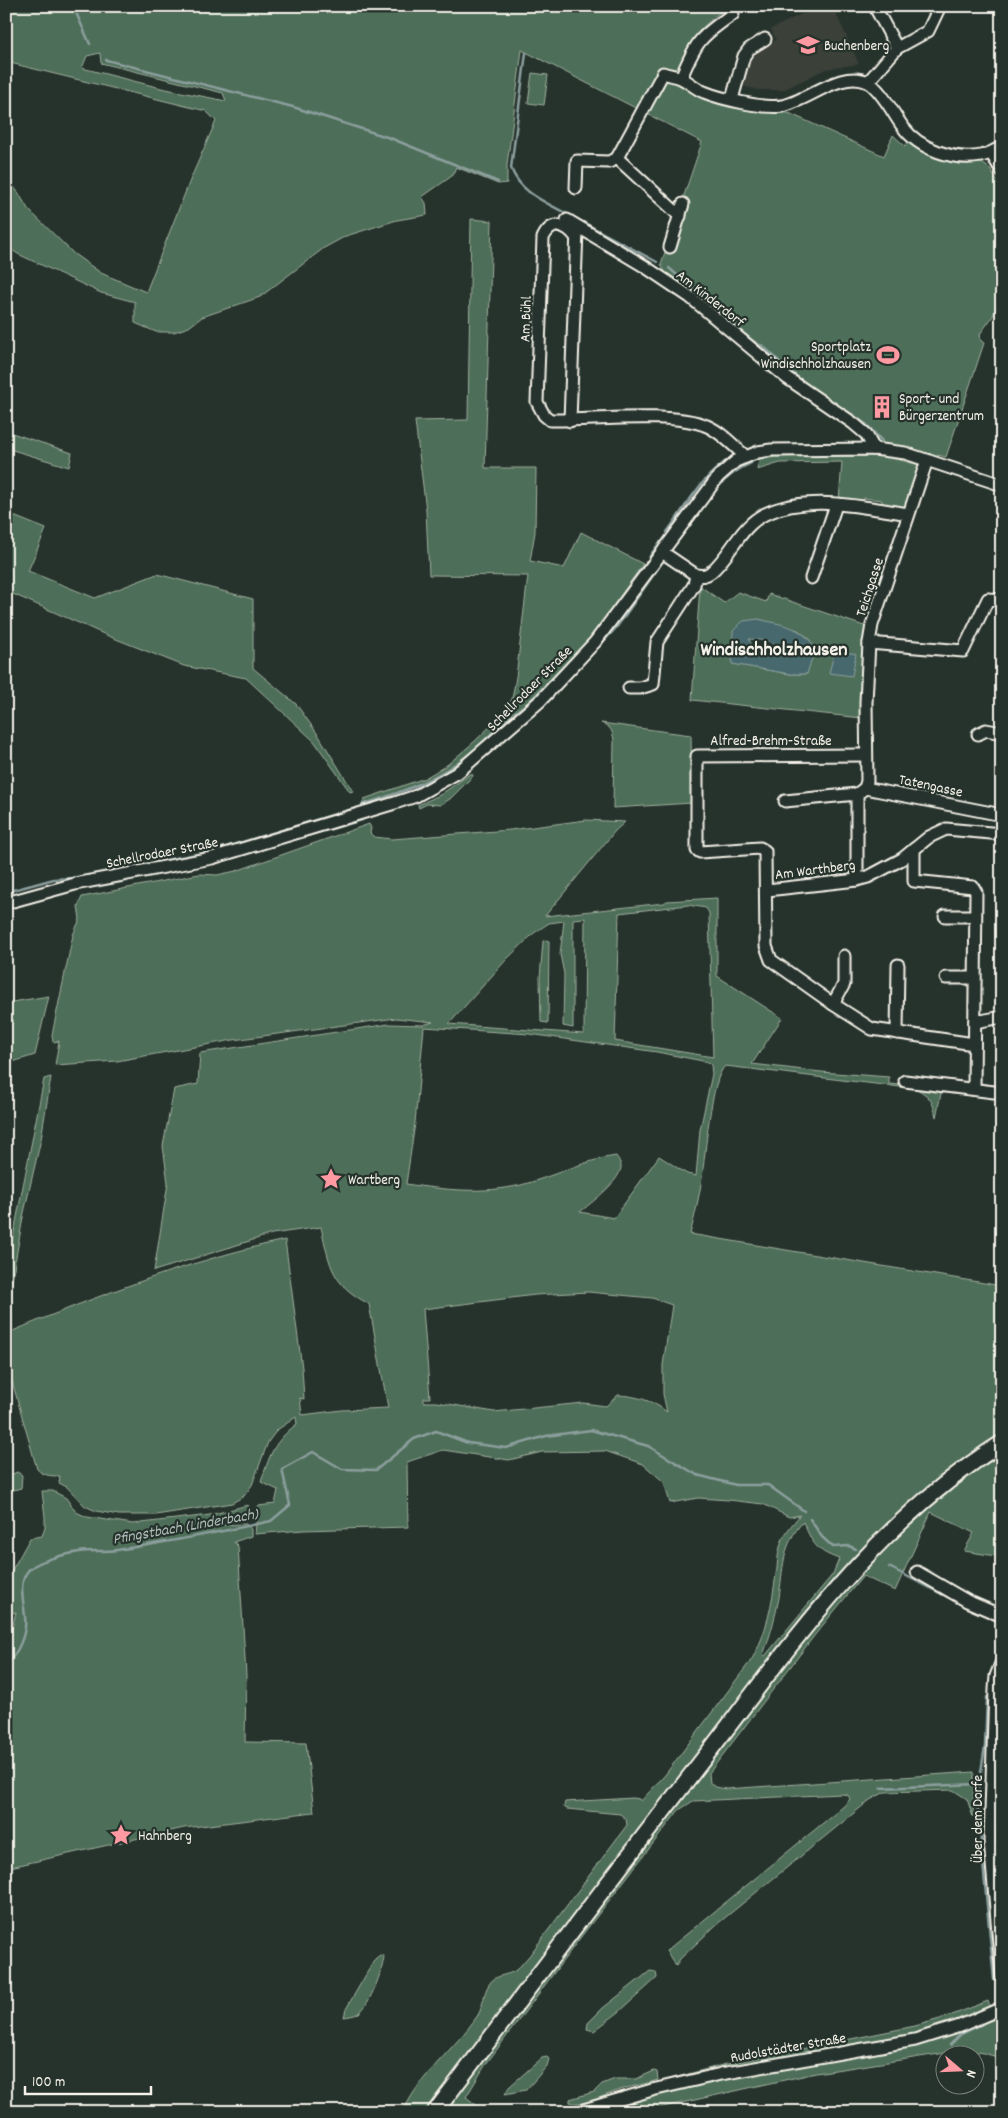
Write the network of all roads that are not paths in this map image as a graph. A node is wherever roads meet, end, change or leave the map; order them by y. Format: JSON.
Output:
{"nodes":[{"id":1,"x":940,"y":6,"type":"edge"},
{"id":2,"x":875,"y":7,"type":"edge"},
{"id":3,"x":733,"y":14,"type":"dead end"},
{"id":4,"x":765,"y":40,"type":"dead end"},
{"id":5,"x":897,"y":48,"type":"junction"},
{"id":6,"x":681,"y":78,"type":"junction"},
{"id":7,"x":868,"y":82,"type":"junction"},
{"id":8,"x":732,"y":99,"type":"junction"},
{"id":9,"x":1002,"y":147,"type":"edge"},
{"id":10,"x":991,"y":153,"type":"junction"},
{"id":11,"x":617,"y":158,"type":"junction"},
{"id":12,"x":1002,"y":171,"type":"edge"},
{"id":13,"x":576,"y":188,"type":"dead end"},
{"id":14,"x":684,"y":204,"type":"dead end"},
{"id":15,"x":680,"y":216,"type":"junction"},
{"id":16,"x":567,"y":220,"type":"dead end"},
{"id":17,"x":576,"y":231,"type":"junction"},
{"id":18,"x":670,"y":247,"type":"dead end"},
{"id":19,"x":570,"y":421,"type":"junction"},
{"id":20,"x":874,"y":449,"type":"junction"},
{"id":21,"x":746,"y":457,"type":"junction"},
{"id":22,"x":927,"y":460,"type":"junction"},
{"id":23,"x":1002,"y":485,"type":"edge"},
{"id":24,"x":836,"y":505,"type":"junction"},
{"id":25,"x":908,"y":514,"type":"junction"},
{"id":26,"x":662,"y":552,"type":"junction"},
{"id":27,"x":696,"y":575,"type":"junction"},
{"id":28,"x":811,"y":578,"type":"dead end"},
{"id":29,"x":1002,"y":600,"type":"edge"},
{"id":30,"x":869,"y":643,"type":"junction"},
{"id":31,"x":628,"y":688,"type":"dead end"},
{"id":32,"x":1002,"y":733,"type":"edge"},
{"id":33,"x":978,"y":734,"type":"dead end"},
{"id":34,"x":866,"y":755,"type":"junction"},
{"id":35,"x":861,"y":791,"type":"junction"},
{"id":36,"x":785,"y":801,"type":"dead end"},
{"id":37,"x":1002,"y":815,"type":"edge"},
{"id":38,"x":1002,"y":834,"type":"edge"},
{"id":39,"x":914,"y":849,"type":"junction"},
{"id":40,"x":857,"y":880,"type":"junction"},
{"id":41,"x":767,"y":890,"type":"junction"},
{"id":42,"x":6,"y":903,"type":"edge"},
{"id":43,"x":945,"y":916,"type":"dead end"},
{"id":44,"x":975,"y":916,"type":"junction"},
{"id":45,"x":844,"y":956,"type":"dead end"},
{"id":46,"x":898,"y":965,"type":"dead end"},
{"id":47,"x":946,"y":978,"type":"dead end"},
{"id":48,"x":975,"y":978,"type":"junction"},
{"id":49,"x":833,"y":1004,"type":"junction"},
{"id":50,"x":1002,"y":1017,"type":"edge"},
{"id":51,"x":975,"y":1022,"type":"junction"},
{"id":52,"x":897,"y":1033,"type":"junction"},
{"id":53,"x":974,"y":1044,"type":"junction"},
{"id":54,"x":905,"y":1081,"type":"dead end"},
{"id":55,"x":974,"y":1089,"type":"junction"},
{"id":56,"x":1002,"y":1092,"type":"edge"},
{"id":57,"x":1002,"y":1443,"type":"edge"},
{"id":58,"x":917,"y":1572,"type":"dead end"},
{"id":59,"x":1002,"y":1616,"type":"edge"},
{"id":60,"x":1002,"y":1661,"type":"edge"},
{"id":61,"x":996,"y":1775,"type":"edge"},
{"id":62,"x":1002,"y":1977,"type":"edge"},
{"id":63,"x":1002,"y":2008,"type":"edge"},
{"id":64,"x":435,"y":2112,"type":"edge"},
{"id":65,"x":578,"y":2112,"type":"edge"}],
"edges":[{"from":1,"to":5,"type":"street"},
{"from":2,"to":5,"type":"street"},
{"from":3,"to":6,"type":"street"},
{"from":4,"to":8,"type":"street"},
{"from":5,"to":7,"type":"street"},
{"from":6,"to":8,"type":"street"},
{"from":6,"to":11,"type":"street"},
{"from":7,"to":8,"type":"street"},
{"from":7,"to":10,"type":"street"},
{"from":9,"to":10,"type":"street"},
{"from":10,"to":12,"type":"street"},
{"from":11,"to":13,"type":"street"},
{"from":11,"to":15,"type":"street"},
{"from":14,"to":15,"type":"street"},
{"from":15,"to":18,"type":"street"},
{"from":16,"to":17,"type":"street","name":"Am Kinderdorf"},
{"from":17,"to":19,"type":"street"},
{"from":17,"to":19,"type":"street","name":"Am Bühl"},
{"from":17,"to":20,"type":"street","name":"Am Kinderdorf"},
{"from":19,"to":21,"type":"street","name":"Am Bühl"},
{"from":20,"to":21,"type":"street","name":"Schellrodaer Straße"},
{"from":20,"to":22,"type":"street","name":"Schellrodaer Straße"},
{"from":21,"to":26,"type":"street","name":"Schellrodaer Straße"},
{"from":22,"to":23,"type":"street","name":"Schellrodaer Straße"},
{"from":22,"to":25,"type":"street","name":"Teichgasse"},
{"from":24,"to":25,"type":"street"},
{"from":24,"to":27,"type":"street"},
{"from":24,"to":28,"type":"street"},
{"from":25,"to":30,"type":"street","name":"Teichgasse"},
{"from":26,"to":27,"type":"street"},
{"from":26,"to":42,"type":"street","name":"Schellrodaer Straße"},
{"from":27,"to":31,"type":"street"},
{"from":29,"to":30,"type":"street"},
{"from":30,"to":34,"type":"street","name":"Teichgasse"},
{"from":32,"to":33,"type":"street"},
{"from":34,"to":35,"type":"street","name":"Teichgasse"},
{"from":34,"to":41,"type":"street","name":"Alfred-Brehm-Straße"},
{"from":35,"to":36,"type":"street","name":"Tatengasse"},
{"from":35,"to":37,"type":"street","name":"Tatengasse"},
{"from":35,"to":40,"type":"street"},
{"from":38,"to":39,"type":"street","name":"Am Warthberg"},
{"from":39,"to":40,"type":"street","name":"Am Warthberg"},
{"from":39,"to":44,"type":"street"},
{"from":40,"to":41,"type":"street","name":"Am Warthberg"},
{"from":41,"to":49,"type":"street","name":"Alfred-Brehm-Straße"},
{"from":43,"to":44,"type":"street"},
{"from":44,"to":48,"type":"street"},
{"from":45,"to":49,"type":"street"},
{"from":46,"to":52,"type":"street"},
{"from":47,"to":48,"type":"street"},
{"from":48,"to":51,"type":"street"},
{"from":49,"to":52,"type":"street","name":"Alfred-Brehm-Straße"},
{"from":50,"to":51,"type":"street"},
{"from":51,"to":53,"type":"street"},
{"from":52,"to":53,"type":"street","name":"Alfred-Brehm-Straße"},
{"from":53,"to":55,"type":"street"},
{"from":54,"to":55,"type":"street"},
{"from":55,"to":56,"type":"street"},
{"from":57,"to":64,"type":"main road"},
{"from":58,"to":59,"type":"street"},
{"from":60,"to":61,"type":"street","name":"Über dem Dorfe"},
{"from":61,"to":62,"type":"street","name":"Über dem Dorfe"},
{"from":63,"to":65,"type":"street","name":"Rudolstädter Straße"}]}
